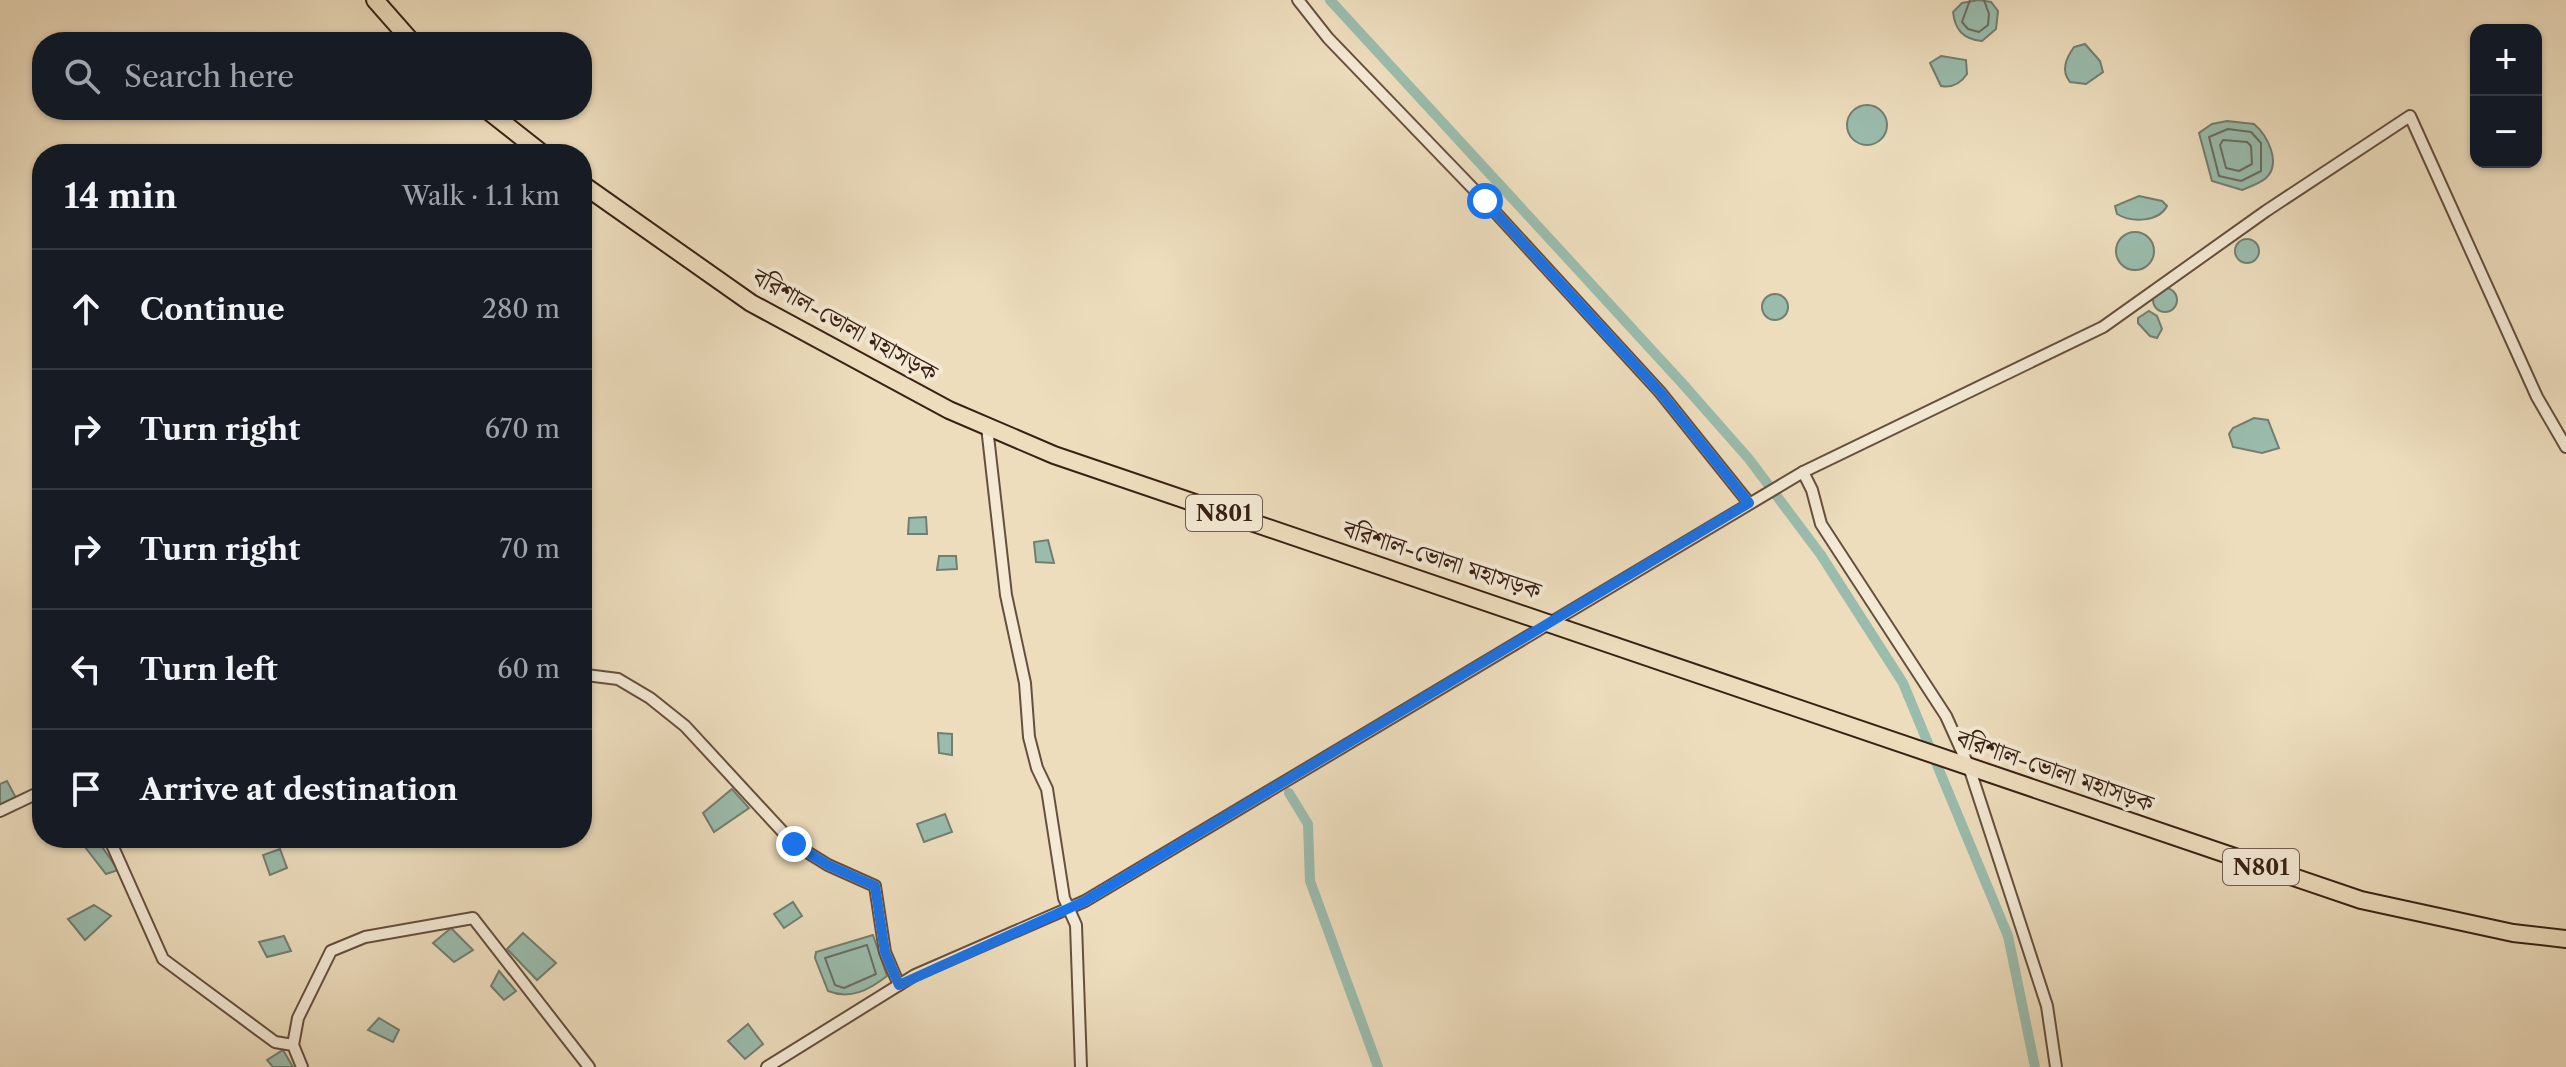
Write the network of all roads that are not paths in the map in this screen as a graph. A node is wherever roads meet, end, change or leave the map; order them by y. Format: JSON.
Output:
{"nodes":[{"id":1,"x":375,"y":0,"type":"edge"},
{"id":2,"x":1298,"y":0,"type":"edge"},
{"id":3,"x":403,"y":32,"type":"edge"},
{"id":4,"x":500,"y":120,"type":"edge"},
{"id":5,"x":530,"y":144,"type":"edge"},
{"id":6,"x":592,"y":191,"type":"edge"},
{"id":7,"x":987,"y":427,"type":"junction"},
{"id":8,"x":2566,"y":447,"type":"edge"},
{"id":9,"x":1803,"y":472,"type":"junction"},
{"id":10,"x":1753,"y":501,"type":"junction"},
{"id":11,"x":1553,"y":622,"type":"junction"},
{"id":12,"x":592,"y":676,"type":"edge"},
{"id":13,"x":1966,"y":766,"type":"junction"},
{"id":14,"x":32,"y":796,"type":"edge"},
{"id":15,"x":0,"y":811,"type":"edge"},
{"id":16,"x":113,"y":848,"type":"edge"},
{"id":17,"x":1069,"y":908,"type":"junction"},
{"id":18,"x":2566,"y":939,"type":"edge"},
{"id":19,"x":899,"y":985,"type":"junction"},
{"id":20,"x":293,"y":1045,"type":"junction"},
{"id":21,"x":302,"y":1067,"type":"edge"},
{"id":22,"x":589,"y":1067,"type":"edge"},
{"id":23,"x":767,"y":1067,"type":"edge"},
{"id":24,"x":1081,"y":1067,"type":"edge"},
{"id":25,"x":2056,"y":1067,"type":"edge"}],
"edges":[{"from":1,"to":3,"type":"highway"},
{"from":2,"to":10,"type":"street"},
{"from":4,"to":5,"type":"highway"},
{"from":6,"to":7,"type":"highway","name":"বরিশাল-ভোলা মহাসড়ক","number":"N801"},
{"from":7,"to":11,"type":"highway","name":"বরিশাল-ভোলা মহাসড়ক","number":"N801"},
{"from":7,"to":17,"type":"street"},
{"from":8,"to":9,"type":"street"},
{"from":9,"to":10,"type":"street"},
{"from":9,"to":13,"type":"street"},
{"from":10,"to":11,"type":"street"},
{"from":11,"to":13,"type":"highway","name":"বরিশাল-ভোলা মহাসড়ক","number":"N801"},
{"from":11,"to":17,"type":"street"},
{"from":12,"to":19,"type":"street"},
{"from":13,"to":18,"type":"highway","name":"বরিশাল-ভোলা মহাসড়ক","number":"N801"},
{"from":13,"to":25,"type":"street"},
{"from":14,"to":15,"type":"street"},
{"from":16,"to":20,"type":"street"},
{"from":17,"to":19,"type":"street"},
{"from":17,"to":24,"type":"street"},
{"from":19,"to":23,"type":"street"},
{"from":20,"to":21,"type":"street"},
{"from":20,"to":22,"type":"street"}]}
